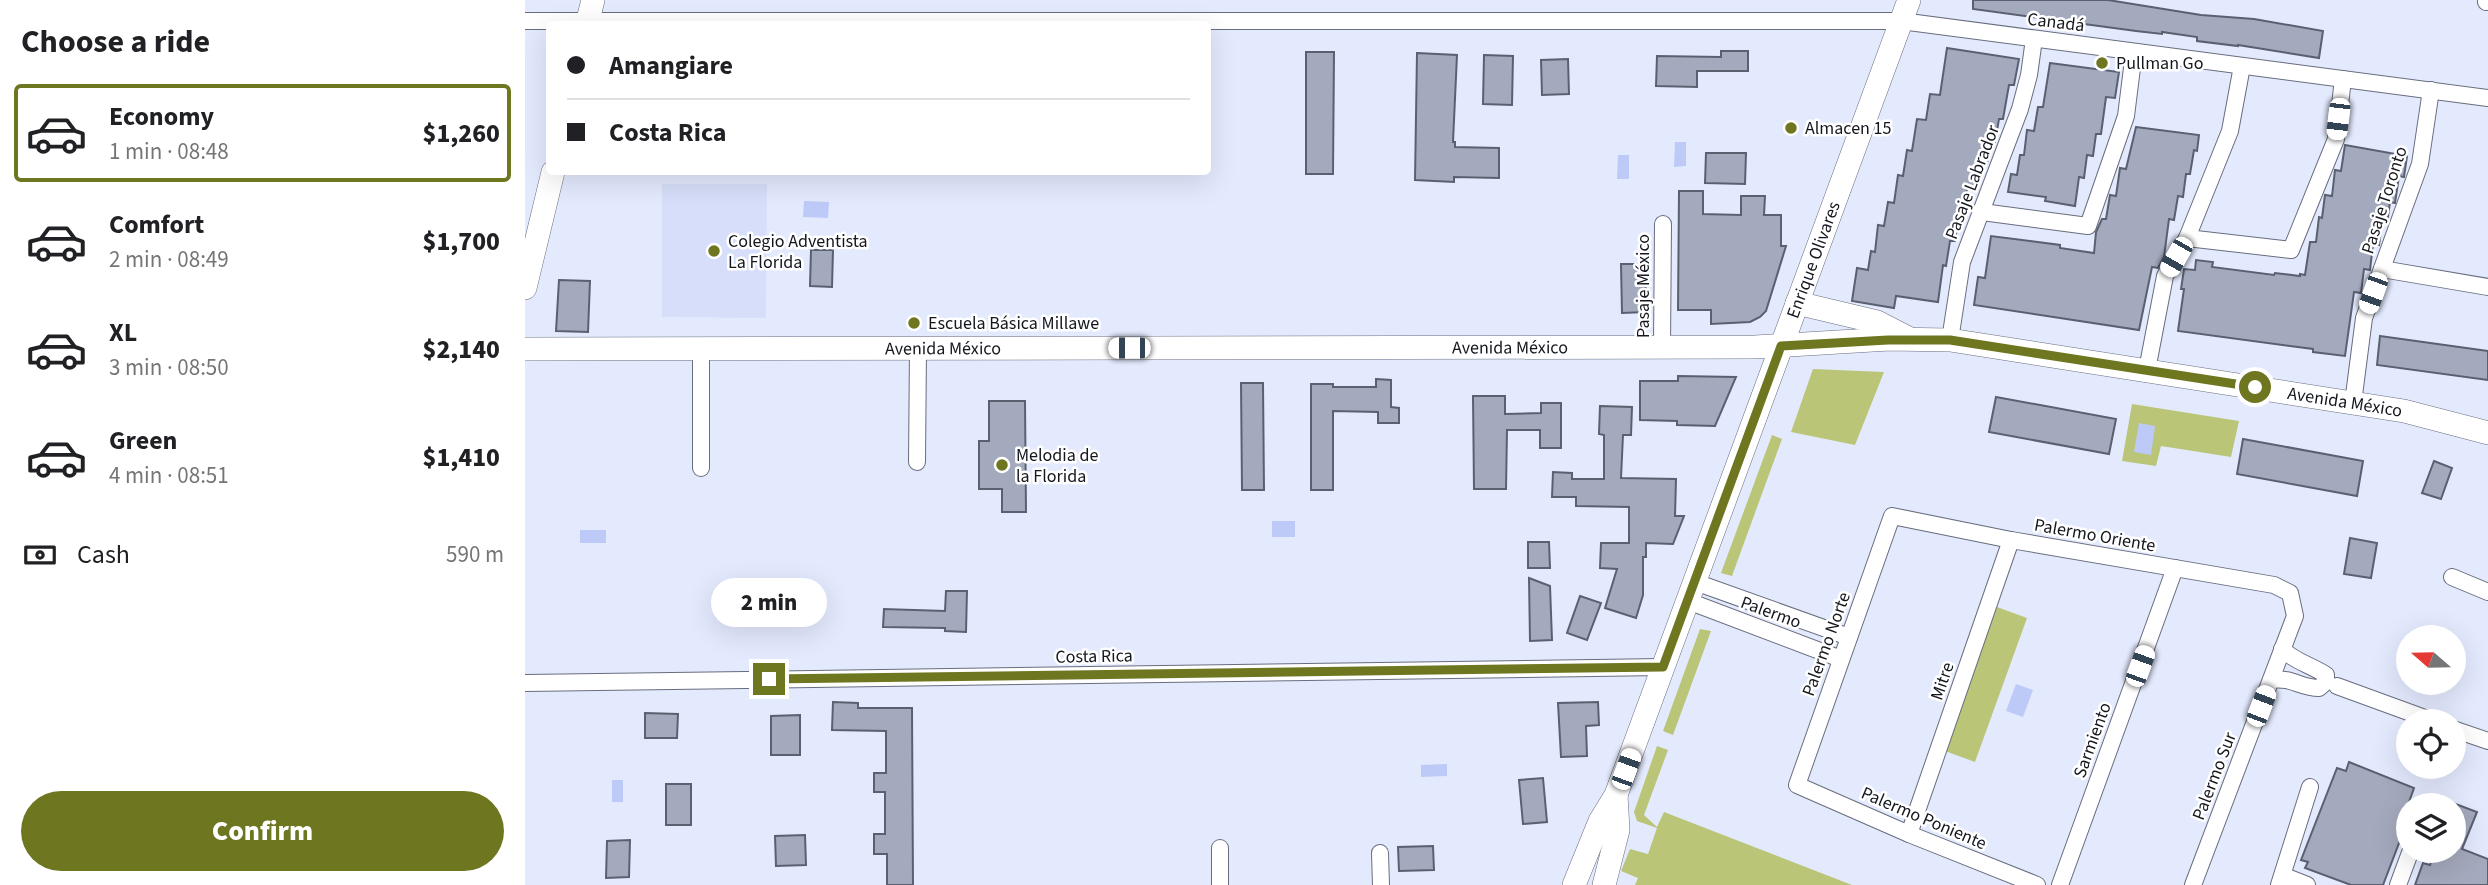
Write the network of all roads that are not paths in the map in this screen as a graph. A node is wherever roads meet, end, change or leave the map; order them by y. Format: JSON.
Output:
{"nodes":[{"id":1,"x":1905,"y":11,"type":"edge"},
{"id":2,"x":590,"y":15,"type":"edge"},
{"id":3,"x":525,"y":21,"type":"edge"},
{"id":4,"x":2035,"y":38,"type":"junction"},
{"id":5,"x":2134,"y":52,"type":"junction"},
{"id":6,"x":2242,"y":66,"type":"junction"},
{"id":7,"x":2343,"y":79,"type":"junction"},
{"id":8,"x":2431,"y":90,"type":"junction"},
{"id":9,"x":2488,"y":98,"type":"edge"},
{"id":10,"x":552,"y":175,"type":"edge"},
{"id":11,"x":1982,"y":212,"type":"junction"},
{"id":12,"x":1663,"y":225,"type":"dead end"},
{"id":13,"x":2187,"y":238,"type":"junction"},
{"id":14,"x":2382,"y":268,"type":"junction"},
{"id":15,"x":2488,"y":287,"type":"edge"},
{"id":16,"x":525,"y":288,"type":"edge"},
{"id":17,"x":1797,"y":303,"type":"junction"},
{"id":18,"x":1910,"y":339,"type":"junction"},
{"id":19,"x":1950,"y":340,"type":"junction"},
{"id":20,"x":1781,"y":346,"type":"junction"},
{"id":21,"x":1662,"y":347,"type":"junction"},
{"id":22,"x":701,"y":348,"type":"junction"},
{"id":23,"x":918,"y":348,"type":"junction"},
{"id":24,"x":525,"y":349,"type":"edge"},
{"id":25,"x":2147,"y":370,"type":"junction"},
{"id":26,"x":2353,"y":403,"type":"junction"},
{"id":27,"x":2488,"y":433,"type":"edge"},
{"id":28,"x":917,"y":462,"type":"dead end"},
{"id":29,"x":701,"y":468,"type":"dead end"},
{"id":30,"x":1892,"y":516,"type":"joint"},
{"id":31,"x":2011,"y":540,"type":"junction"},
{"id":32,"x":2175,"y":568,"type":"junction"},
{"id":33,"x":2452,"y":577,"type":"dead end"},
{"id":34,"x":1691,"y":592,"type":"junction"},
{"id":35,"x":2488,"y":592,"type":"edge"},
{"id":36,"x":2290,"y":593,"type":"joint"},
{"id":37,"x":1849,"y":637,"type":"junction"},
{"id":38,"x":2282,"y":649,"type":"junction"},
{"id":39,"x":1841,"y":659,"type":"junction"},
{"id":40,"x":1663,"y":667,"type":"junction"},
{"id":41,"x":2270,"y":680,"type":"junction"},
{"id":42,"x":525,"y":683,"type":"edge"},
{"id":43,"x":2337,"y":686,"type":"dead end"},
{"id":44,"x":2400,"y":709,"type":"edge"},
{"id":45,"x":2466,"y":733,"type":"edge"},
{"id":46,"x":2488,"y":741,"type":"edge"},
{"id":47,"x":1797,"y":785,"type":"joint"},
{"id":48,"x":2310,"y":787,"type":"dead end"},
{"id":49,"x":1616,"y":795,"type":"junction"},
{"id":50,"x":1909,"y":834,"type":"junction"},
{"id":51,"x":1220,"y":848,"type":"dead end"},
{"id":52,"x":1380,"y":853,"type":"dead end"},
{"id":53,"x":2406,"y":863,"type":"edge"},
{"id":54,"x":2281,"y":880,"type":"edge"},
{"id":55,"x":1220,"y":885,"type":"edge"},
{"id":56,"x":1381,"y":885,"type":"edge"},
{"id":57,"x":1574,"y":885,"type":"edge"},
{"id":58,"x":1604,"y":885,"type":"edge"},
{"id":59,"x":2037,"y":885,"type":"edge"},
{"id":60,"x":2060,"y":885,"type":"edge"},
{"id":61,"x":2193,"y":885,"type":"edge"},
{"id":62,"x":2307,"y":885,"type":"edge"},
{"id":63,"x":2398,"y":885,"type":"edge"}],
"edges":[{"from":1,"to":2,"type":"street","name":"Canadá"},
{"from":1,"to":4,"type":"street","name":"Canadá"},
{"from":1,"to":17,"type":"street","name":"Enrique Olivares"},
{"from":2,"to":3,"type":"street","name":"Canadá"},
{"from":4,"to":5,"type":"street","name":"Canadá"},
{"from":4,"to":11,"type":"street","name":"Pasaje Labrador"},
{"from":5,"to":6,"type":"street","name":"Canadá"},
{"from":5,"to":11,"type":"street"},
{"from":6,"to":7,"type":"street","name":"Canadá"},
{"from":6,"to":13,"type":"street"},
{"from":7,"to":8,"type":"street","name":"Canadá"},
{"from":7,"to":13,"type":"street"},
{"from":8,"to":9,"type":"street","name":"Canadá"},
{"from":8,"to":14,"type":"street","name":"Pasaje Toronto"},
{"from":10,"to":16,"type":"street"},
{"from":11,"to":19,"type":"street","name":"Pasaje Labrador"},
{"from":12,"to":21,"type":"street","name":"Pasaje México"},
{"from":13,"to":25,"type":"street"},
{"from":14,"to":15,"type":"street"},
{"from":14,"to":26,"type":"street","name":"Pasaje Toronto"},
{"from":17,"to":18,"type":"street"},
{"from":17,"to":20,"type":"street","name":"Enrique Olivares"},
{"from":18,"to":19,"type":"street","name":"Avenida México"},
{"from":18,"to":20,"type":"street","name":"Avenida México"},
{"from":19,"to":25,"type":"street","name":"Avenida México"},
{"from":20,"to":21,"type":"street","name":"Avenida México"},
{"from":20,"to":34,"type":"street","name":"Enrique Olivares"},
{"from":21,"to":23,"type":"street","name":"Avenida México"},
{"from":22,"to":23,"type":"street","name":"Avenida México"},
{"from":22,"to":24,"type":"street","name":"Avenida México"},
{"from":22,"to":29,"type":"street"},
{"from":23,"to":28,"type":"street"},
{"from":25,"to":26,"type":"street","name":"Avenida México"},
{"from":26,"to":27,"type":"street","name":"Avenida México"},
{"from":30,"to":31,"type":"street","name":"Palermo Oriente"},
{"from":30,"to":37,"type":"street","name":"Palermo Norte"},
{"from":31,"to":32,"type":"street","name":"Palermo Oriente"},
{"from":31,"to":50,"type":"street","name":"Mitre"},
{"from":32,"to":36,"type":"street","name":"Palermo Oriente"},
{"from":32,"to":60,"type":"street","name":"Sarmiento"},
{"from":33,"to":35,"type":"street"},
{"from":34,"to":37,"type":"street","name":"Palermo"},
{"from":34,"to":39,"type":"street","name":"Palermo"},
{"from":34,"to":40,"type":"street","name":"Enrique Olivares"},
{"from":36,"to":38,"type":"street","name":"Palermo Sur"},
{"from":37,"to":39,"type":"street","name":"Palermo Norte"},
{"from":38,"to":41,"type":"street","name":"Palermo Sur"},
{"from":38,"to":41,"type":"street"},
{"from":39,"to":47,"type":"street","name":"Palermo Norte"},
{"from":40,"to":42,"type":"street","name":"Costa Rica"},
{"from":40,"to":49,"type":"street","name":"Enrique Olivares"},
{"from":41,"to":61,"type":"street","name":"Palermo Sur"},
{"from":43,"to":44,"type":"street"},
{"from":45,"to":46,"type":"street"},
{"from":47,"to":50,"type":"street","name":"Palermo Poniente"},
{"from":48,"to":54,"type":"street"},
{"from":49,"to":57,"type":"street","name":"Enrique Olivares"},
{"from":49,"to":58,"type":"street","name":"Enrique Olivares"},
{"from":50,"to":59,"type":"street","name":"Palermo Poniente"},
{"from":51,"to":55,"type":"street"},
{"from":52,"to":56,"type":"street"},
{"from":53,"to":63,"type":"street"},
{"from":54,"to":62,"type":"street"}]}
